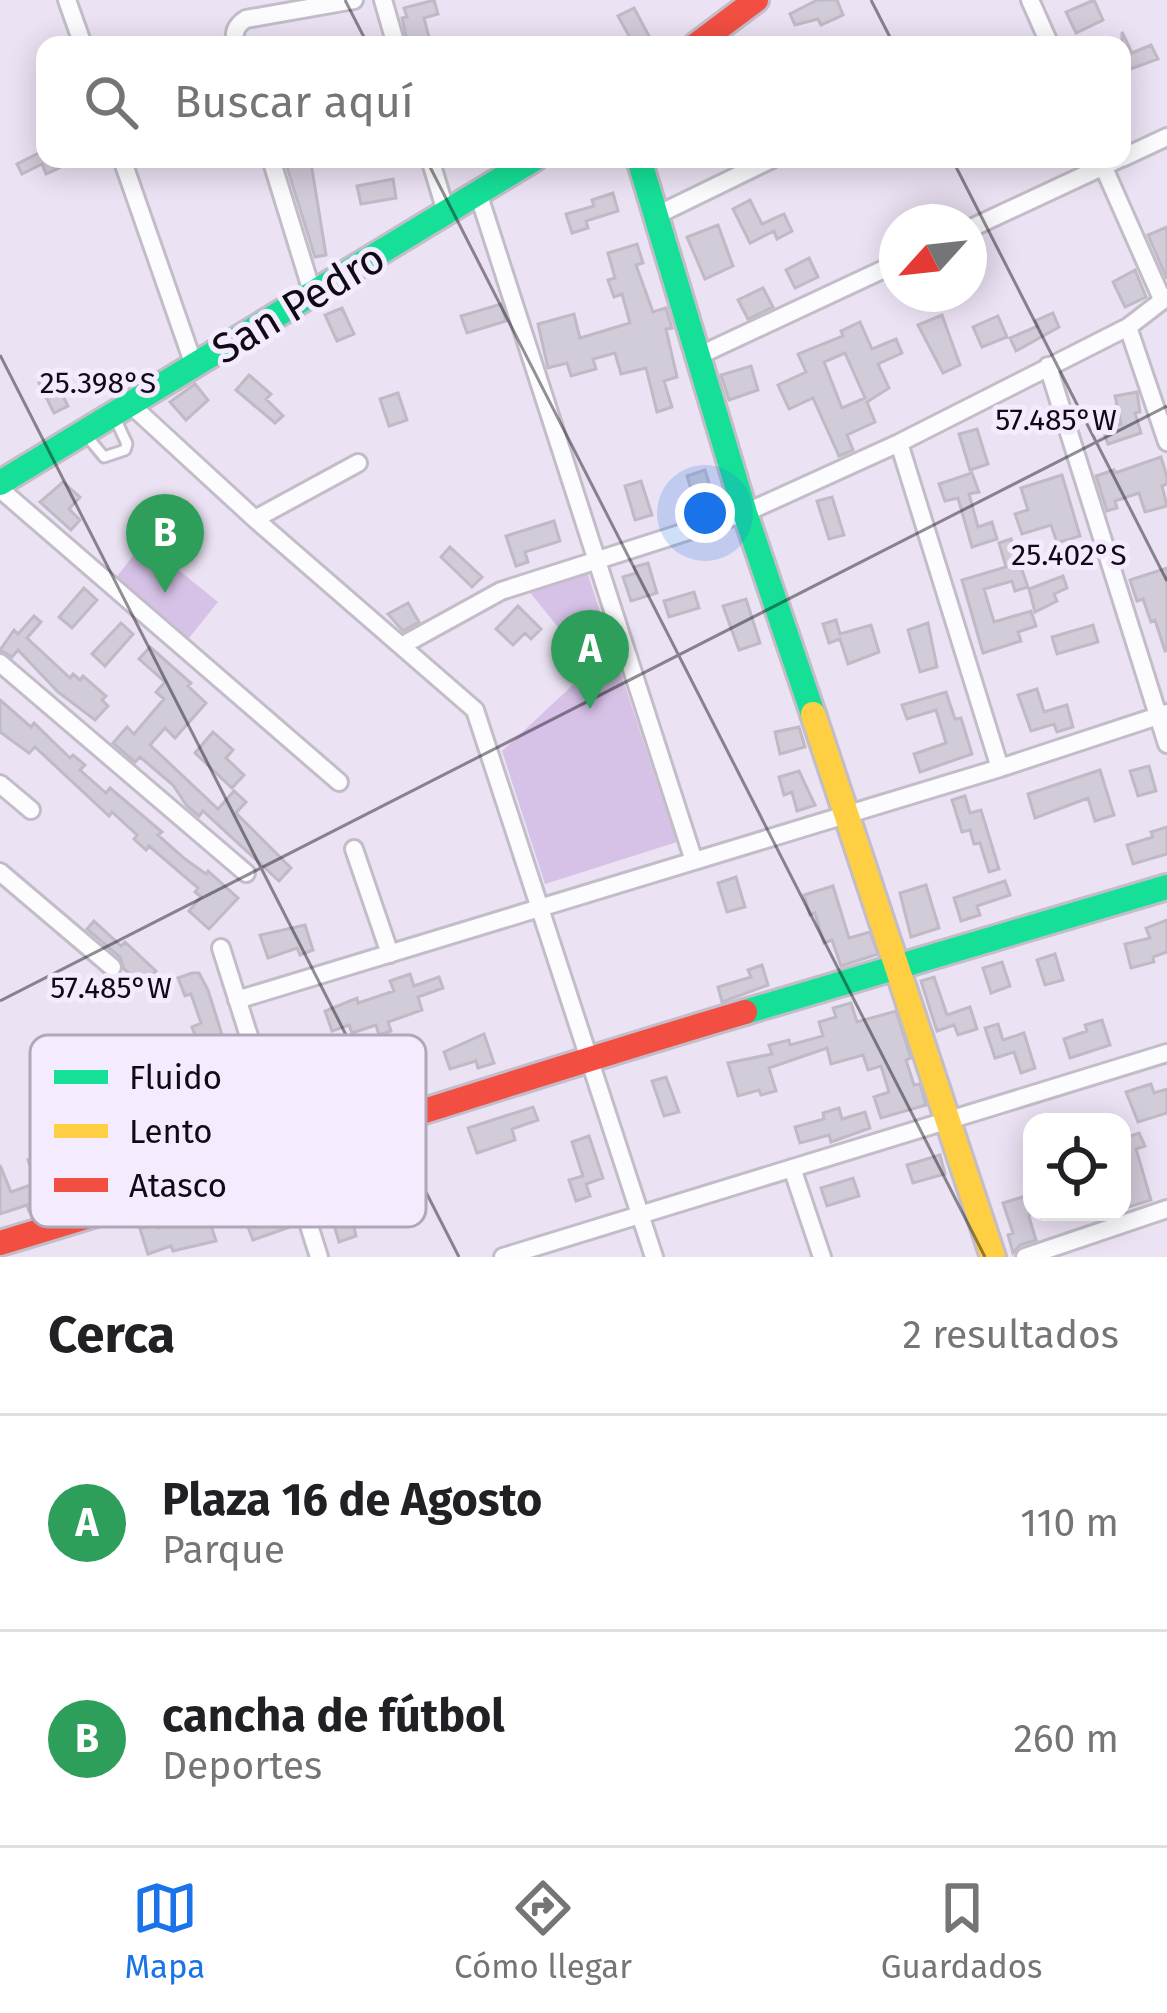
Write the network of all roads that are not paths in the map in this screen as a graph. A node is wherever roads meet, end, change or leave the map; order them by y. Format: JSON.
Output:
{"nodes":[{"id":1,"x":67,"y":0,"type":"edge"},
{"id":2,"x":354,"y":0,"type":"edge"},
{"id":3,"x":383,"y":0,"type":"edge"},
{"id":4,"x":756,"y":0,"type":"edge"},
{"id":5,"x":1030,"y":0,"type":"edge"},
{"id":6,"x":80,"y":36,"type":"edge"},
{"id":7,"x":233,"y":36,"type":"edge"},
{"id":8,"x":393,"y":36,"type":"edge"},
{"id":9,"x":708,"y":36,"type":"edge"},
{"id":10,"x":1046,"y":36,"type":"edge"},
{"id":11,"x":1167,"y":137,"type":"edge"},
{"id":12,"x":1131,"y":152,"type":"edge"},
{"id":13,"x":125,"y":168,"type":"edge"},
{"id":14,"x":274,"y":168,"type":"edge"},
{"id":15,"x":433,"y":168,"type":"edge"},
{"id":16,"x":521,"y":168,"type":"edge"},
{"id":17,"x":642,"y":168,"type":"edge"},
{"id":18,"x":754,"y":168,"type":"edge"},
{"id":19,"x":1095,"y":168,"type":"edge"},
{"id":20,"x":1114,"y":168,"type":"edge"},
{"id":21,"x":479,"y":196,"type":"junction"},
{"id":22,"x":447,"y":215,"type":"junction"},
{"id":23,"x":656,"y":216,"type":"junction"},
{"id":24,"x":987,"y":220,"type":"edge"},
{"id":25,"x":879,"y":271,"type":"edge"},
{"id":26,"x":313,"y":295,"type":"junction"},
{"id":27,"x":1165,"y":298,"type":"edge"},
{"id":28,"x":1128,"y":327,"type":"junction"},
{"id":29,"x":698,"y":356,"type":"junction"},
{"id":30,"x":194,"y":365,"type":"junction"},
{"id":31,"x":1048,"y":366,"type":"junction"},
{"id":32,"x":122,"y":408,"type":"junction"},
{"id":33,"x":83,"y":431,"type":"junction"},
{"id":34,"x":1167,"y":442,"type":"edge"},
{"id":35,"x":899,"y":443,"type":"junction"},
{"id":36,"x":358,"y":463,"type":"dead end"},
{"id":37,"x":0,"y":486,"type":"edge"},
{"id":38,"x":745,"y":513,"type":"junction"},
{"id":39,"x":255,"y":519,"type":"junction"},
{"id":40,"x":595,"y":559,"type":"junction"},
{"id":41,"x":403,"y":645,"type":"junction"},
{"id":42,"x":0,"y":663,"type":"edge"},
{"id":43,"x":1162,"y":715,"type":"edge"},
{"id":44,"x":1167,"y":744,"type":"edge"},
{"id":45,"x":1000,"y":768,"type":"junction"},
{"id":46,"x":339,"y":782,"type":"dead end"},
{"id":47,"x":0,"y":784,"type":"edge"},
{"id":48,"x":31,"y":810,"type":"dead end"},
{"id":49,"x":846,"y":815,"type":"junction"},
{"id":50,"x":353,"y":849,"type":"dead end"},
{"id":51,"x":694,"y":861,"type":"junction"},
{"id":52,"x":0,"y":872,"type":"edge"},
{"id":53,"x":245,"y":873,"type":"dead end"},
{"id":54,"x":1167,"y":887,"type":"edge"},
{"id":55,"x":540,"y":906,"type":"junction"},
{"id":56,"x":221,"y":948,"type":"dead end"},
{"id":57,"x":390,"y":954,"type":"junction"},
{"id":58,"x":112,"y":967,"type":"dead end"},
{"id":59,"x":900,"y":969,"type":"junction"},
{"id":60,"x":237,"y":1000,"type":"junction"},
{"id":61,"x":248,"y":1035,"type":"edge"},
{"id":62,"x":1167,"y":1053,"type":"edge"},
{"id":63,"x":590,"y":1058,"type":"junction"},
{"id":64,"x":426,"y":1112,"type":"edge"},
{"id":65,"x":946,"y":1120,"type":"junction"},
{"id":66,"x":792,"y":1168,"type":"junction"},
{"id":67,"x":1167,"y":1209,"type":"edge"},
{"id":68,"x":641,"y":1216,"type":"junction"},
{"id":69,"x":54,"y":1227,"type":"edge"},
{"id":70,"x":309,"y":1227,"type":"edge"},
{"id":71,"x":0,"y":1244,"type":"edge"},
{"id":72,"x":319,"y":1257,"type":"edge"},
{"id":73,"x":503,"y":1257,"type":"edge"},
{"id":74,"x":654,"y":1257,"type":"edge"},
{"id":75,"x":823,"y":1257,"type":"edge"},
{"id":76,"x":993,"y":1257,"type":"edge"},
{"id":77,"x":1025,"y":1257,"type":"edge"}],
"edges":[{"from":1,"to":6,"type":"street"},
{"from":2,"to":7,"type":"street"},
{"from":3,"to":8,"type":"street"},
{"from":4,"to":9,"type":"street"},
{"from":5,"to":10,"type":"street"},
{"from":11,"to":12,"type":"street"},
{"from":13,"to":30,"type":"street"},
{"from":14,"to":26,"type":"street"},
{"from":15,"to":22,"type":"street"},
{"from":16,"to":21,"type":"street","name":"San Pedro"},
{"from":17,"to":23,"type":"street"},
{"from":18,"to":23,"type":"street"},
{"from":19,"to":24,"type":"street"},
{"from":20,"to":27,"type":"street"},
{"from":21,"to":22,"type":"street","name":"San Pedro"},
{"from":21,"to":40,"type":"street"},
{"from":22,"to":26,"type":"street","name":"San Pedro"},
{"from":23,"to":29,"type":"street"},
{"from":25,"to":29,"type":"street"},
{"from":26,"to":30,"type":"street","name":"San Pedro"},
{"from":27,"to":28,"type":"street"},
{"from":28,"to":31,"type":"street"},
{"from":28,"to":34,"type":"street"},
{"from":29,"to":38,"type":"street"},
{"from":30,"to":32,"type":"street","name":"San Pedro"},
{"from":31,"to":35,"type":"street"},
{"from":31,"to":43,"type":"street"},
{"from":32,"to":33,"type":"street","name":"San Pedro"},
{"from":32,"to":33,"type":"lane"},
{"from":32,"to":39,"type":"street"},
{"from":33,"to":37,"type":"street","name":"San Pedro"},
{"from":35,"to":38,"type":"street"},
{"from":35,"to":45,"type":"street"},
{"from":36,"to":39,"type":"street"},
{"from":37,"to":46,"type":"street"},
{"from":38,"to":40,"type":"street"},
{"from":38,"to":49,"type":"street"},
{"from":39,"to":41,"type":"street"},
{"from":40,"to":41,"type":"street"},
{"from":40,"to":51,"type":"street"},
{"from":41,"to":55,"type":"street"},
{"from":42,"to":53,"type":"street"},
{"from":43,"to":44,"type":"street"},
{"from":43,"to":45,"type":"street"},
{"from":45,"to":49,"type":"street"},
{"from":47,"to":48,"type":"street"},
{"from":49,"to":51,"type":"street"},
{"from":49,"to":59,"type":"street"},
{"from":50,"to":57,"type":"street"},
{"from":51,"to":55,"type":"street"},
{"from":52,"to":58,"type":"street"},
{"from":54,"to":59,"type":"street"},
{"from":55,"to":57,"type":"street"},
{"from":55,"to":63,"type":"street"},
{"from":56,"to":60,"type":"street"},
{"from":57,"to":60,"type":"street"},
{"from":59,"to":63,"type":"street"},
{"from":59,"to":65,"type":"street"},
{"from":60,"to":61,"type":"street"},
{"from":62,"to":65,"type":"street"},
{"from":63,"to":64,"type":"street"},
{"from":63,"to":68,"type":"street"},
{"from":65,"to":66,"type":"street"},
{"from":65,"to":76,"type":"street"},
{"from":66,"to":68,"type":"street"},
{"from":66,"to":75,"type":"street"},
{"from":67,"to":77,"type":"street"},
{"from":68,"to":73,"type":"street"},
{"from":68,"to":74,"type":"street"},
{"from":69,"to":71,"type":"street"},
{"from":70,"to":72,"type":"street"}]}
